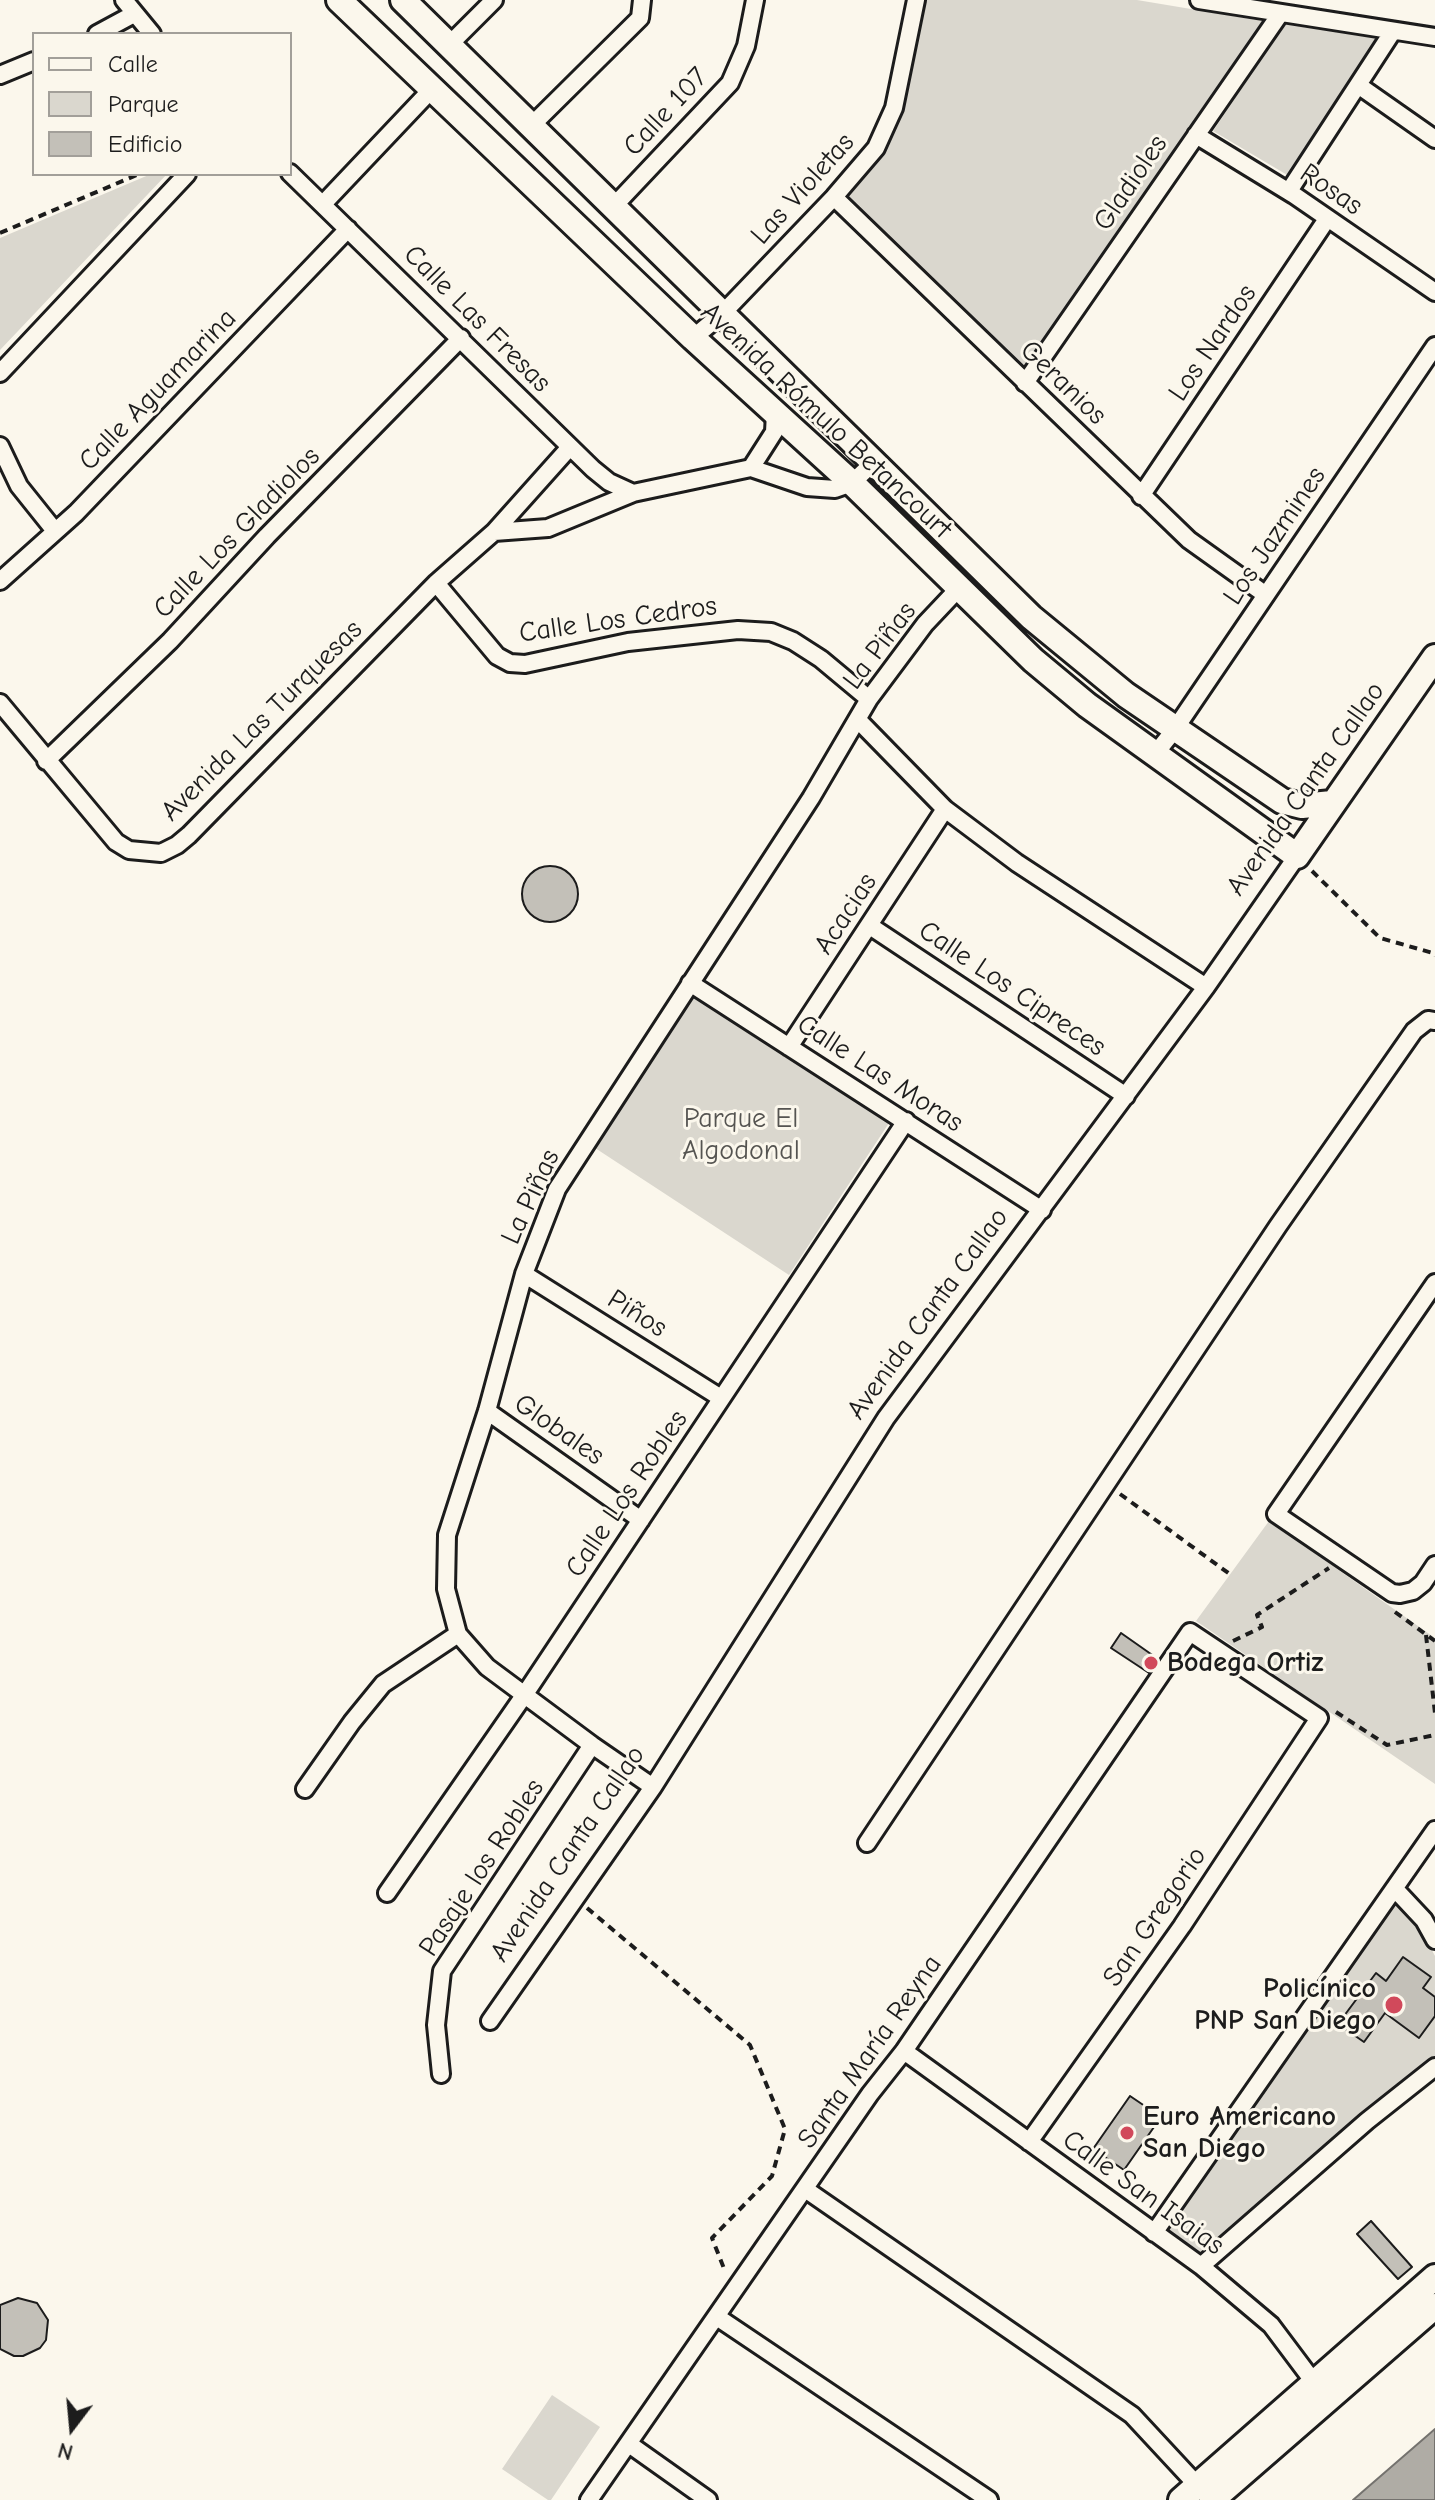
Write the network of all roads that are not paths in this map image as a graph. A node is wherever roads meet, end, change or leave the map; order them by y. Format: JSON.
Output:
{"nodes":[{"id":1,"x":124,"y":0,"type":"edge"},
{"id":2,"x":339,"y":0,"type":"edge"},
{"id":3,"x":403,"y":0,"type":"edge"},
{"id":4,"x":494,"y":0,"type":"edge"},
{"id":5,"x":642,"y":0,"type":"edge"},
{"id":6,"x":755,"y":0,"type":"edge"},
{"id":7,"x":916,"y":0,"type":"edge"},
{"id":8,"x":1199,"y":0,"type":"edge"},
{"id":9,"x":134,"y":14,"type":"junction"},
{"id":10,"x":1280,"y":14,"type":"junction"},
{"id":11,"x":1393,"y":31,"type":"junction"},
{"id":12,"x":101,"y":32,"type":"edge"},
{"id":13,"x":150,"y":32,"type":"edge"},
{"id":14,"x":1435,"y":37,"type":"edge"},
{"id":15,"x":449,"y":45,"type":"junction"},
{"id":16,"x":32,"y":62,"type":"edge"},
{"id":17,"x":0,"y":75,"type":"edge"},
{"id":18,"x":1358,"y":85,"type":"junction"},
{"id":19,"x":431,"y":90,"type":"junction"},
{"id":20,"x":532,"y":125,"type":"junction"},
{"id":21,"x":1196,"y":135,"type":"junction"},
{"id":22,"x":1435,"y":139,"type":"edge"},
{"id":23,"x":292,"y":175,"type":"edge"},
{"id":24,"x":185,"y":176,"type":"edge"},
{"id":25,"x":1289,"y":191,"type":"junction"},
{"id":26,"x":834,"y":197,"type":"junction"},
{"id":27,"x":323,"y":204,"type":"junction"},
{"id":28,"x":614,"y":206,"type":"junction"},
{"id":29,"x":1327,"y":219,"type":"junction"},
{"id":30,"x":348,"y":229,"type":"junction"},
{"id":31,"x":1435,"y":292,"type":"edge"},
{"id":32,"x":723,"y":313,"type":"junction"},
{"id":33,"x":461,"y":338,"type":"junction"},
{"id":34,"x":693,"y":338,"type":"junction"},
{"id":35,"x":1435,"y":346,"type":"edge"},
{"id":36,"x":0,"y":373,"type":"edge"},
{"id":37,"x":1025,"y":383,"type":"junction"},
{"id":38,"x":775,"y":413,"type":"junction"},
{"id":39,"x":0,"y":446,"type":"edge"},
{"id":40,"x":570,"y":447,"type":"junction"},
{"id":41,"x":874,"y":462,"type":"junction"},
{"id":42,"x":751,"y":468,"type":"junction"},
{"id":43,"x":852,"y":483,"type":"junction"},
{"id":44,"x":633,"y":493,"type":"junction"},
{"id":45,"x":1141,"y":496,"type":"junction"},
{"id":46,"x":55,"y":531,"type":"junction"},
{"id":47,"x":494,"y":532,"type":"junction"},
{"id":48,"x":0,"y":581,"type":"edge"},
{"id":49,"x":436,"y":583,"type":"junction"},
{"id":50,"x":959,"y":588,"type":"junction"},
{"id":51,"x":1266,"y":595,"type":"junction"},
{"id":52,"x":1435,"y":657,"type":"edge"},
{"id":53,"x":869,"y":699,"type":"junction"},
{"id":54,"x":0,"y":703,"type":"edge"},
{"id":55,"x":859,"y":721,"type":"junction"},
{"id":56,"x":1175,"y":729,"type":"junction"},
{"id":57,"x":1156,"y":753,"type":"junction"},
{"id":58,"x":46,"y":761,"type":"junction"},
{"id":59,"x":1332,"y":803,"type":"junction"},
{"id":60,"x":945,"y":809,"type":"junction"},
{"id":61,"x":1297,"y":856,"type":"junction"},
{"id":62,"x":870,"y":926,"type":"junction"},
{"id":63,"x":690,"y":983,"type":"junction"},
{"id":64,"x":1206,"y":987,"type":"junction"},
{"id":65,"x":1435,"y":1021,"type":"edge"},
{"id":66,"x":789,"y":1047,"type":"junction"},
{"id":67,"x":1126,"y":1096,"type":"junction"},
{"id":68,"x":906,"y":1121,"type":"junction"},
{"id":69,"x":1042,"y":1210,"type":"junction"},
{"id":70,"x":524,"y":1274,"type":"junction"},
{"id":71,"x":1435,"y":1283,"type":"edge"},
{"id":72,"x":721,"y":1398,"type":"junction"},
{"id":73,"x":487,"y":1411,"type":"junction"},
{"id":74,"x":641,"y":1520,"type":"junction"},
{"id":75,"x":1435,"y":1565,"type":"edge"},
{"id":76,"x":458,"y":1634,"type":"junction"},
{"id":77,"x":525,"y":1694,"type":"junction"},
{"id":78,"x":1323,"y":1712,"type":"joint"},
{"id":79,"x":592,"y":1745,"type":"junction"},
{"id":80,"x":653,"y":1787,"type":"junction"},
{"id":81,"x":305,"y":1789,"type":"dead end"},
{"id":82,"x":1435,"y":1830,"type":"edge"},
{"id":83,"x":867,"y":1843,"type":"dead end"},
{"id":84,"x":1395,"y":1889,"type":"junction"},
{"id":85,"x":387,"y":1893,"type":"dead end"},
{"id":86,"x":1435,"y":1940,"type":"edge"},
{"id":87,"x":490,"y":2021,"type":"dead end"},
{"id":88,"x":904,"y":2051,"type":"junction"},
{"id":89,"x":1435,"y":2067,"type":"edge"},
{"id":90,"x":441,"y":2074,"type":"dead end"},
{"id":91,"x":1029,"y":2142,"type":"junction"},
{"id":92,"x":805,"y":2189,"type":"junction"},
{"id":93,"x":1154,"y":2233,"type":"junction"},
{"id":94,"x":1201,"y":2266,"type":"junction"},
{"id":95,"x":1435,"y":2277,"type":"edge"},
{"id":96,"x":1435,"y":2306,"type":"edge"},
{"id":97,"x":717,"y":2317,"type":"junction"},
{"id":98,"x":1321,"y":2392,"type":"junction"},
{"id":99,"x":629,"y":2444,"type":"junction"},
{"id":100,"x":1196,"y":2495,"type":"edge"},
{"id":101,"x":589,"y":2500,"type":"edge"},
{"id":102,"x":708,"y":2500,"type":"edge"},
{"id":103,"x":989,"y":2500,"type":"edge"}],
"edges":[{"from":1,"to":9,"type":"street"},
{"from":2,"to":19,"type":"street","name":"Avenida Rómulo Betancourt"},
{"from":3,"to":15,"type":"street","name":"Avenida Rómulo Betancourt"},
{"from":4,"to":15,"type":"street"},
{"from":5,"to":20,"type":"street"},
{"from":6,"to":28,"type":"street","name":"Calle 107"},
{"from":7,"to":26,"type":"street","name":"Las Violetas"},
{"from":8,"to":10,"type":"street"},
{"from":9,"to":12,"type":"street"},
{"from":9,"to":13,"type":"street"},
{"from":10,"to":11,"type":"street"},
{"from":10,"to":21,"type":"street","name":"Gladioles"},
{"from":11,"to":14,"type":"street"},
{"from":11,"to":18,"type":"street"},
{"from":15,"to":20,"type":"street","name":"Avenida Rómulo Betancourt"},
{"from":16,"to":17,"type":"street"},
{"from":18,"to":22,"type":"street"},
{"from":18,"to":25,"type":"street"},
{"from":19,"to":27,"type":"street"},
{"from":19,"to":34,"type":"street","name":"Avenida Rómulo Betancourt"},
{"from":20,"to":28,"type":"street","name":"Avenida Rómulo Betancourt"},
{"from":21,"to":25,"type":"street","name":"Rosas"},
{"from":21,"to":37,"type":"street","name":"Gladioles"},
{"from":23,"to":27,"type":"street","name":"Calle Las Fresas"},
{"from":24,"to":36,"type":"street"},
{"from":25,"to":29,"type":"street","name":"Rosas"},
{"from":26,"to":32,"type":"street","name":"Las Violetas"},
{"from":26,"to":37,"type":"street","name":"Geranios"},
{"from":27,"to":30,"type":"street","name":"Calle Las Fresas"},
{"from":28,"to":32,"type":"street","name":"Avenida Rómulo Betancourt"},
{"from":29,"to":31,"type":"street","name":"Rosas"},
{"from":29,"to":45,"type":"street","name":"Los Nardos"},
{"from":30,"to":33,"type":"street","name":"Calle Las Fresas"},
{"from":30,"to":46,"type":"street","name":"Calle Aguamarina"},
{"from":32,"to":34,"type":"street","name":"Las Violetas"},
{"from":32,"to":41,"type":"street","name":"Avenida Rómulo Betancourt"},
{"from":33,"to":40,"type":"street","name":"Calle Las Fresas"},
{"from":33,"to":58,"type":"street","name":"Calle Los Gladiolos"},
{"from":34,"to":38,"type":"street","name":"Avenida Rómulo Betancourt"},
{"from":35,"to":51,"type":"street","name":"Los Jazmines"},
{"from":37,"to":45,"type":"street","name":"Geranios"},
{"from":38,"to":42,"type":"street"},
{"from":38,"to":43,"type":"street","name":"Avenida Rómulo Betancourt"},
{"from":39,"to":46,"type":"street"},
{"from":40,"to":44,"type":"street","name":"Calle Las Fresas"},
{"from":40,"to":47,"type":"street","name":"Avenida Las Turquesas"},
{"from":41,"to":43,"type":"street"},
{"from":41,"to":56,"type":"street","name":"Avenida Rómulo Betancourt"},
{"from":42,"to":43,"type":"street"},
{"from":42,"to":44,"type":"street"},
{"from":43,"to":50,"type":"street","name":"Avenida Rómulo Betancourt"},
{"from":44,"to":47,"type":"street"},
{"from":45,"to":51,"type":"street","name":"Geranios"},
{"from":46,"to":48,"type":"street","name":"Calle Aguamarina"},
{"from":47,"to":49,"type":"street","name":"Avenida Las Turquesas"},
{"from":49,"to":53,"type":"street","name":"Calle Los Cedros"},
{"from":49,"to":58,"type":"street","name":"Avenida Las Turquesas"},
{"from":50,"to":53,"type":"street","name":"La Piñas"},
{"from":50,"to":57,"type":"street","name":"Avenida Rómulo Betancourt"},
{"from":51,"to":56,"type":"street","name":"Los Jazmines"},
{"from":52,"to":59,"type":"street","name":"Avenida Canta Callao"},
{"from":53,"to":55,"type":"street","name":"La Piñas"},
{"from":54,"to":58,"type":"street","name":"Avenida Las Turquesas"},
{"from":55,"to":60,"type":"street"},
{"from":55,"to":63,"type":"street","name":"La Piñas"},
{"from":56,"to":57,"type":"street","name":"Los Jazmines"},
{"from":56,"to":59,"type":"street","name":"Avenida Rómulo Betancourt"},
{"from":57,"to":61,"type":"street","name":"Avenida Rómulo Betancourt"},
{"from":59,"to":61,"type":"street","name":"Avenida Canta Callao"},
{"from":60,"to":62,"type":"street","name":"Acacias"},
{"from":60,"to":64,"type":"street"},
{"from":61,"to":64,"type":"street","name":"Avenida Canta Callao"},
{"from":62,"to":66,"type":"street","name":"Acacias"},
{"from":62,"to":67,"type":"street","name":"Calle Los Cipreces"},
{"from":63,"to":66,"type":"street","name":"Calle Las Moras"},
{"from":63,"to":70,"type":"street","name":"La Piñas"},
{"from":64,"to":67,"type":"street","name":"Avenida Canta Callao"},
{"from":65,"to":83,"type":"street"},
{"from":66,"to":68,"type":"street","name":"Calle Las Moras"},
{"from":67,"to":69,"type":"street","name":"Avenida Canta Callao"},
{"from":68,"to":69,"type":"street","name":"Calle Las Moras"},
{"from":68,"to":72,"type":"street","name":"Calle Los Robles"},
{"from":69,"to":80,"type":"street","name":"Avenida Canta Callao"},
{"from":70,"to":72,"type":"street","name":"Piños"},
{"from":70,"to":73,"type":"street","name":"La Piñas"},
{"from":71,"to":75,"type":"street"},
{"from":72,"to":74,"type":"street","name":"Calle Los Robles"},
{"from":73,"to":74,"type":"street","name":"Globales"},
{"from":73,"to":76,"type":"street","name":"La Piñas"},
{"from":74,"to":77,"type":"street","name":"Calle Los Robles"},
{"from":76,"to":77,"type":"street","name":"La Piñas"},
{"from":76,"to":81,"type":"street"},
{"from":77,"to":79,"type":"street","name":"La Piñas"},
{"from":77,"to":85,"type":"street","name":"Calle Los Robles"},
{"from":78,"to":88,"type":"street","name":"Santa María Reyna"},
{"from":78,"to":91,"type":"street","name":"San Gregorio"},
{"from":79,"to":80,"type":"street","name":"La Piñas"},
{"from":79,"to":90,"type":"street","name":"Pasaje los Robles"},
{"from":80,"to":87,"type":"street","name":"Avenida Canta Callao"},
{"from":82,"to":84,"type":"street"},
{"from":84,"to":86,"type":"street"},
{"from":84,"to":93,"type":"street"},
{"from":88,"to":91,"type":"street","name":"Calle San Isaias"},
{"from":88,"to":92,"type":"street","name":"Santa María Reyna"},
{"from":89,"to":94,"type":"street"},
{"from":91,"to":93,"type":"street","name":"Calle San Isaias"},
{"from":92,"to":97,"type":"street","name":"Santa María Reyna"},
{"from":92,"to":100,"type":"street"},
{"from":93,"to":94,"type":"street","name":"Calle San Isaias"},
{"from":94,"to":98,"type":"street","name":"Calle San Isaias"},
{"from":95,"to":98,"type":"street"},
{"from":96,"to":98,"type":"street"},
{"from":97,"to":99,"type":"street","name":"Santa María Reyna"},
{"from":97,"to":103,"type":"street"},
{"from":98,"to":100,"type":"street"},
{"from":99,"to":101,"type":"street","name":"Santa María Reyna"},
{"from":99,"to":102,"type":"street"}]}
